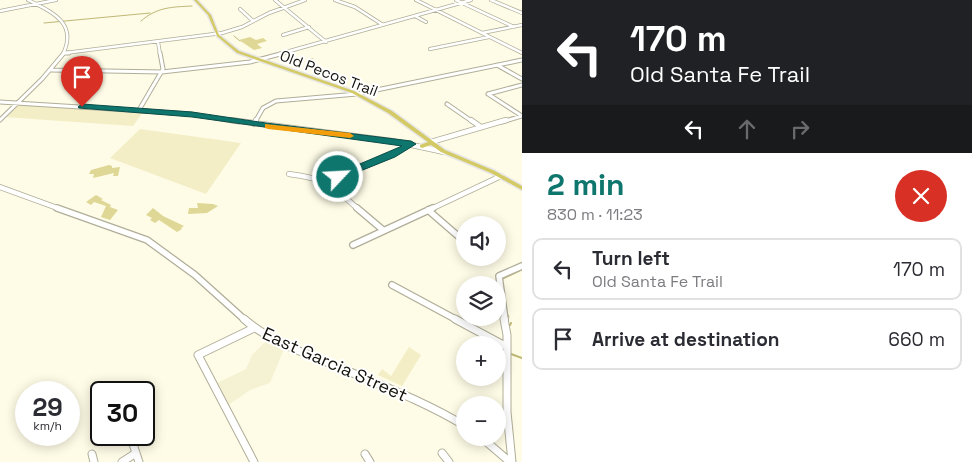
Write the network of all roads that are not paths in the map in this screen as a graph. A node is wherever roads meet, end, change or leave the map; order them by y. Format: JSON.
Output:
{"nodes":[{"id":1,"x":28,"y":0,"type":"edge"},
{"id":2,"x":56,"y":0,"type":"edge"},
{"id":3,"x":194,"y":0,"type":"edge"},
{"id":4,"x":275,"y":0,"type":"edge"},
{"id":5,"x":305,"y":0,"type":"edge"},
{"id":6,"x":335,"y":0,"type":"edge"},
{"id":7,"x":416,"y":0,"type":"edge"},
{"id":8,"x":456,"y":0,"type":"edge"},
{"id":9,"x":472,"y":0,"type":"edge"},
{"id":10,"x":491,"y":0,"type":"edge"},
{"id":11,"x":505,"y":0,"type":"edge"},
{"id":12,"x":495,"y":2,"type":"junction"},
{"id":13,"x":34,"y":3,"type":"junction"},
{"id":14,"x":461,"y":3,"type":"junction"},
{"id":15,"x":284,"y":7,"type":"junction"},
{"id":16,"x":240,"y":9,"type":"dead end"},
{"id":17,"x":436,"y":10,"type":"junction"},
{"id":18,"x":0,"y":11,"type":"edge"},
{"id":19,"x":522,"y":13,"type":"edge"},
{"id":20,"x":208,"y":16,"type":"joint"},
{"id":21,"x":415,"y":16,"type":"junction"},
{"id":22,"x":253,"y":21,"type":"junction"},
{"id":23,"x":426,"y":22,"type":"dead end"},
{"id":24,"x":383,"y":25,"type":"junction"},
{"id":25,"x":522,"y":25,"type":"edge"},
{"id":26,"x":514,"y":27,"type":"junction"},
{"id":27,"x":310,"y":28,"type":"junction"},
{"id":28,"x":218,"y":33,"type":"junction"},
{"id":29,"x":482,"y":33,"type":"junction"},
{"id":30,"x":283,"y":34,"type":"dead end"},
{"id":31,"x":490,"y":37,"type":"junction"},
{"id":32,"x":158,"y":42,"type":"junction"},
{"id":33,"x":326,"y":42,"type":"junction"},
{"id":34,"x":430,"y":49,"type":"dead end"},
{"id":35,"x":65,"y":53,"type":"junction"},
{"id":36,"x":522,"y":53,"type":"edge"},
{"id":37,"x":259,"y":60,"type":"junction"},
{"id":38,"x":522,"y":60,"type":"edge"},
{"id":39,"x":497,"y":65,"type":"junction"},
{"id":40,"x":51,"y":70,"type":"junction"},
{"id":41,"x":162,"y":72,"type":"junction"},
{"id":42,"x":522,"y":79,"type":"edge"},
{"id":43,"x":522,"y":85,"type":"edge"},
{"id":44,"x":357,"y":94,"type":"junction"},
{"id":45,"x":0,"y":102,"type":"edge"},
{"id":46,"x":17,"y":103,"type":"junction"},
{"id":47,"x":447,"y":104,"type":"dead end"},
{"id":48,"x":139,"y":110,"type":"junction"},
{"id":49,"x":522,"y":116,"type":"edge"},
{"id":50,"x":0,"y":120,"type":"edge"},
{"id":51,"x":254,"y":124,"type":"junction"},
{"id":52,"x":481,"y":127,"type":"junction"},
{"id":53,"x":430,"y":142,"type":"junction"},
{"id":54,"x":411,"y":144,"type":"junction"},
{"id":55,"x":422,"y":146,"type":"junction"},
{"id":56,"x":447,"y":152,"type":"junction"},
{"id":57,"x":289,"y":174,"type":"dead end"},
{"id":58,"x":501,"y":176,"type":"junction"},
{"id":59,"x":338,"y":177,"type":"dead end"},
{"id":60,"x":0,"y":186,"type":"edge"},
{"id":61,"x":521,"y":187,"type":"edge"},
{"id":62,"x":428,"y":210,"type":"junction"},
{"id":63,"x":383,"y":230,"type":"junction"},
{"id":64,"x":456,"y":234,"type":"edge"},
{"id":65,"x":353,"y":244,"type":"dead end"},
{"id":66,"x":522,"y":266,"type":"edge"},
{"id":67,"x":392,"y":285,"type":"dead end"},
{"id":68,"x":254,"y":328,"type":"junction"},
{"id":69,"x":507,"y":347,"type":"junction"},
{"id":70,"x":456,"y":421,"type":"edge"},
{"id":71,"x":134,"y":446,"type":"edge"},
{"id":72,"x":492,"y":446,"type":"edge"},
{"id":73,"x":136,"y":453,"type":"junction"},
{"id":74,"x":365,"y":454,"type":"dead end"},
{"id":75,"x":442,"y":454,"type":"dead end"},
{"id":76,"x":122,"y":462,"type":"edge"},
{"id":77,"x":139,"y":462,"type":"edge"},
{"id":78,"x":254,"y":462,"type":"edge"},
{"id":79,"x":370,"y":462,"type":"edge"},
{"id":80,"x":449,"y":462,"type":"edge"},
{"id":81,"x":511,"y":462,"type":"edge"}],
"edges":[{"from":1,"to":13,"type":"street"},
{"from":2,"to":13,"type":"street"},
{"from":3,"to":20,"type":"main road","name":"Old Pecos Trail"},
{"from":4,"to":15,"type":"street"},
{"from":5,"to":15,"type":"street"},
{"from":6,"to":24,"type":"street"},
{"from":7,"to":17,"type":"street"},
{"from":8,"to":14,"type":"street"},
{"from":9,"to":14,"type":"street"},
{"from":10,"to":12,"type":"street"},
{"from":11,"to":12,"type":"street"},
{"from":12,"to":19,"type":"street"},
{"from":13,"to":18,"type":"street"},
{"from":13,"to":35,"type":"street"},
{"from":14,"to":17,"type":"street"},
{"from":14,"to":26,"type":"street"},
{"from":15,"to":22,"type":"street"},
{"from":15,"to":27,"type":"street"},
{"from":16,"to":22,"type":"street"},
{"from":17,"to":21,"type":"street"},
{"from":17,"to":29,"type":"street"},
{"from":20,"to":28,"type":"main road","name":"Old Pecos Trail"},
{"from":21,"to":23,"type":"street"},
{"from":21,"to":24,"type":"street"},
{"from":22,"to":28,"type":"street"},
{"from":24,"to":33,"type":"street"},
{"from":25,"to":26,"type":"street"},
{"from":26,"to":29,"type":"street"},
{"from":27,"to":30,"type":"street"},
{"from":27,"to":33,"type":"street"},
{"from":28,"to":32,"type":"street"},
{"from":28,"to":37,"type":"main road","name":"Old Pecos Trail"},
{"from":29,"to":31,"type":"street"},
{"from":31,"to":34,"type":"street"},
{"from":31,"to":36,"type":"street"},
{"from":32,"to":35,"type":"street"},
{"from":32,"to":41,"type":"street"},
{"from":33,"to":37,"type":"street"},
{"from":35,"to":40,"type":"street"},
{"from":37,"to":41,"type":"street"},
{"from":37,"to":44,"type":"main road","name":"Old Pecos Trail"},
{"from":38,"to":39,"type":"street"},
{"from":39,"to":42,"type":"street"},
{"from":39,"to":44,"type":"street"},
{"from":40,"to":41,"type":"street"},
{"from":40,"to":46,"type":"street"},
{"from":41,"to":48,"type":"street"},
{"from":43,"to":49,"type":"street"},
{"from":44,"to":51,"type":"street"},
{"from":44,"to":53,"type":"main road","name":"Old Pecos Trail"},
{"from":45,"to":46,"type":"street"},
{"from":46,"to":48,"type":"street"},
{"from":46,"to":50,"type":"street"},
{"from":47,"to":52,"type":"street"},
{"from":48,"to":51,"type":"street"},
{"from":49,"to":52,"type":"street"},
{"from":51,"to":54,"type":"street"},
{"from":52,"to":53,"type":"street"},
{"from":53,"to":55,"type":"main road"},
{"from":53,"to":56,"type":"main road","name":"Old Pecos Trail"},
{"from":54,"to":55,"type":"street"},
{"from":54,"to":59,"type":"street"},
{"from":55,"to":56,"type":"street"},
{"from":56,"to":58,"type":"main road","name":"Old Pecos Trail"},
{"from":57,"to":63,"type":"street"},
{"from":58,"to":61,"type":"main road","name":"Old Pecos Trail"},
{"from":58,"to":62,"type":"street"},
{"from":60,"to":68,"type":"street","name":"East Garcia Street"},
{"from":62,"to":63,"type":"street"},
{"from":62,"to":64,"type":"street"},
{"from":63,"to":65,"type":"street"},
{"from":66,"to":69,"type":"street"},
{"from":67,"to":69,"type":"street"},
{"from":68,"to":70,"type":"street","name":"East Garcia Street"},
{"from":68,"to":78,"type":"street"},
{"from":69,"to":81,"type":"street"},
{"from":71,"to":73,"type":"street"},
{"from":72,"to":81,"type":"street"},
{"from":73,"to":76,"type":"street"},
{"from":73,"to":77,"type":"street"},
{"from":74,"to":79,"type":"street"},
{"from":75,"to":80,"type":"street"}]}
